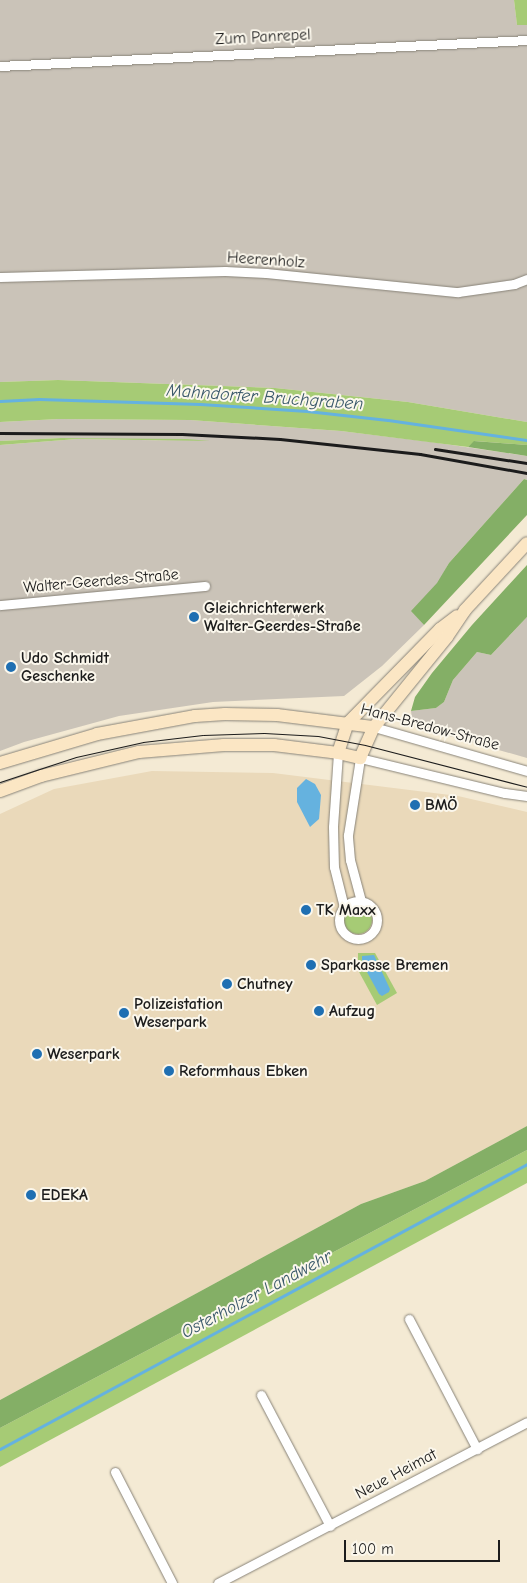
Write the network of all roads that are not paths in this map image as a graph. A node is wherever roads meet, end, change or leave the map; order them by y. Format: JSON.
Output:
{"nodes":[{"id":1,"x":527,"y":40,"type":"edge"},
{"id":2,"x":0,"y":66,"type":"edge"},
{"id":3,"x":0,"y":277,"type":"edge"},
{"id":4,"x":527,"y":279,"type":"edge"},
{"id":5,"x":527,"y":543,"type":"edge"},
{"id":6,"x":205,"y":586,"type":"dead end"},
{"id":7,"x":0,"y":605,"type":"edge"},
{"id":8,"x":465,"y":610,"type":"junction"},
{"id":9,"x":348,"y":723,"type":"junction"},
{"id":10,"x":374,"y":727,"type":"junction"},
{"id":11,"x":338,"y":753,"type":"junction"},
{"id":12,"x":360,"y":758,"type":"junction"},
{"id":13,"x":0,"y":763,"type":"edge"},
{"id":14,"x":527,"y":771,"type":"edge"},
{"id":15,"x":0,"y":792,"type":"edge"},
{"id":16,"x":527,"y":796,"type":"edge"},
{"id":17,"x":361,"y":901,"type":"junction"},
{"id":18,"x":344,"y":907,"type":"junction"},
{"id":19,"x":409,"y":1319,"type":"dead end"},
{"id":20,"x":261,"y":1395,"type":"dead end"},
{"id":21,"x":527,"y":1422,"type":"edge"},
{"id":22,"x":476,"y":1449,"type":"junction"},
{"id":23,"x":115,"y":1472,"type":"dead end"},
{"id":24,"x":330,"y":1526,"type":"junction"},
{"id":25,"x":172,"y":1583,"type":"edge"},
{"id":26,"x":218,"y":1583,"type":"edge"}],
"edges":[{"from":1,"to":2,"type":"street","name":"Zum Panrepel"},
{"from":3,"to":4,"type":"street","name":"Heerenholz"},
{"from":5,"to":8,"type":"main road"},
{"from":6,"to":7,"type":"street","name":"Walter-Geerdes-Straße"},
{"from":8,"to":9,"type":"main road"},
{"from":8,"to":10,"type":"main road"},
{"from":9,"to":10,"type":"main road","name":"Hans-Bredow-Straße"},
{"from":9,"to":11,"type":"main road"},
{"from":9,"to":13,"type":"main road","name":"Hans-Bredow-Straße"},
{"from":10,"to":12,"type":"main road"},
{"from":10,"to":14,"type":"street","name":"Hans-Bredow-Straße"},
{"from":11,"to":12,"type":"main road"},
{"from":11,"to":15,"type":"main road"},
{"from":11,"to":18,"type":"street"},
{"from":12,"to":16,"type":"street"},
{"from":12,"to":17,"type":"street"},
{"from":17,"to":18,"type":"street"},
{"from":17,"to":18,"type":"street"},
{"from":19,"to":22,"type":"street"},
{"from":20,"to":24,"type":"street"},
{"from":21,"to":22,"type":"street","name":"Neue Heimat"},
{"from":22,"to":24,"type":"street","name":"Neue Heimat"},
{"from":23,"to":25,"type":"street"},
{"from":24,"to":26,"type":"street","name":"Neue Heimat"}]}
